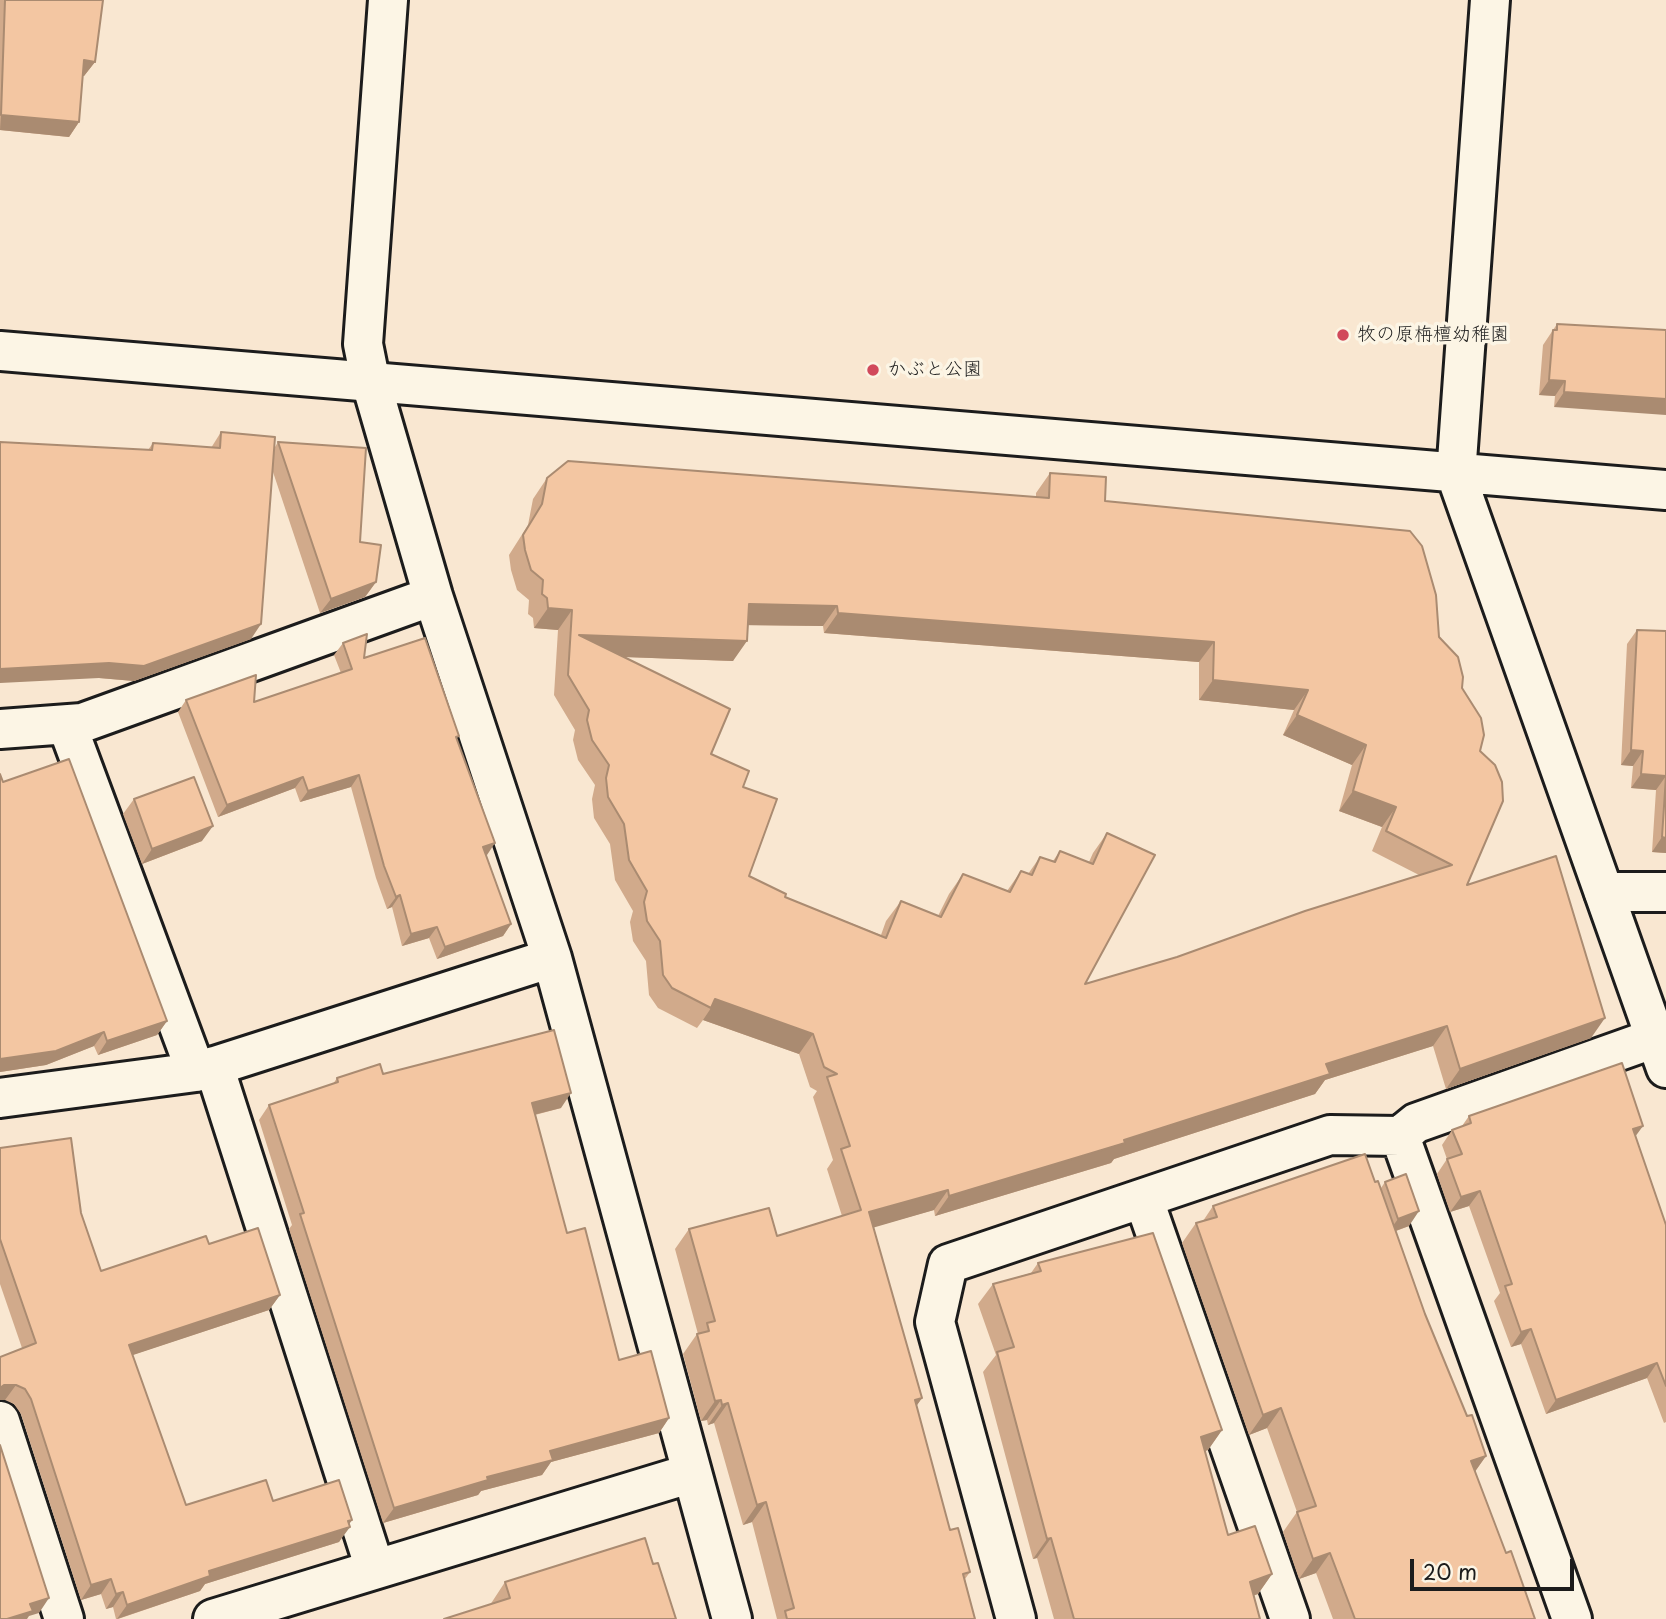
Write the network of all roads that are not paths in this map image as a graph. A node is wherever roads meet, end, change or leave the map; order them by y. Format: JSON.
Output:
{"nodes":[{"id":1,"x":388,"y":0,"type":"edge"},
{"id":2,"x":1490,"y":0,"type":"edge"},
{"id":3,"x":0,"y":351,"type":"edge"},
{"id":4,"x":369,"y":379,"type":"junction"},
{"id":5,"x":1456,"y":475,"type":"junction"},
{"id":6,"x":1666,"y":490,"type":"edge"},
{"id":7,"x":433,"y":596,"type":"junction"},
{"id":8,"x":66,"y":725,"type":"junction"},
{"id":9,"x":0,"y":729,"type":"edge"},
{"id":10,"x":1604,"y":891,"type":"junction"},
{"id":11,"x":1666,"y":892,"type":"edge"},
{"id":12,"x":552,"y":958,"type":"junction"},
{"id":13,"x":1660,"y":1053,"type":"edge"},
{"id":14,"x":205,"y":1069,"type":"junction"},
{"id":15,"x":0,"y":1098,"type":"edge"},
{"id":16,"x":1400,"y":1136,"type":"junction"},
{"id":17,"x":1144,"y":1200,"type":"junction"},
{"id":18,"x":0,"y":1421,"type":"edge"},
{"id":19,"x":692,"y":1473,"type":"junction"},
{"id":20,"x":375,"y":1569,"type":"junction"},
{"id":21,"x":64,"y":1619,"type":"edge"},
{"id":22,"x":212,"y":1619,"type":"edge"},
{"id":23,"x":732,"y":1619,"type":"edge"},
{"id":24,"x":1016,"y":1619,"type":"edge"},
{"id":25,"x":1290,"y":1619,"type":"edge"},
{"id":26,"x":1572,"y":1619,"type":"edge"}],
"edges":[{"from":1,"to":4,"type":"street"},
{"from":2,"to":5,"type":"street"},
{"from":3,"to":4,"type":"street"},
{"from":4,"to":5,"type":"street"},
{"from":4,"to":7,"type":"street"},
{"from":5,"to":6,"type":"street"},
{"from":5,"to":10,"type":"street"},
{"from":7,"to":8,"type":"street"},
{"from":7,"to":12,"type":"street"},
{"from":8,"to":9,"type":"street"},
{"from":8,"to":14,"type":"street"},
{"from":10,"to":11,"type":"street"},
{"from":10,"to":13,"type":"street"},
{"from":12,"to":14,"type":"street"},
{"from":12,"to":19,"type":"street"},
{"from":13,"to":16,"type":"street"},
{"from":14,"to":15,"type":"street"},
{"from":14,"to":20,"type":"street"},
{"from":16,"to":17,"type":"street"},
{"from":16,"to":26,"type":"street"},
{"from":17,"to":24,"type":"street"},
{"from":17,"to":25,"type":"street"},
{"from":18,"to":21,"type":"street"},
{"from":19,"to":20,"type":"street"},
{"from":19,"to":23,"type":"street"},
{"from":20,"to":22,"type":"street"}]}
